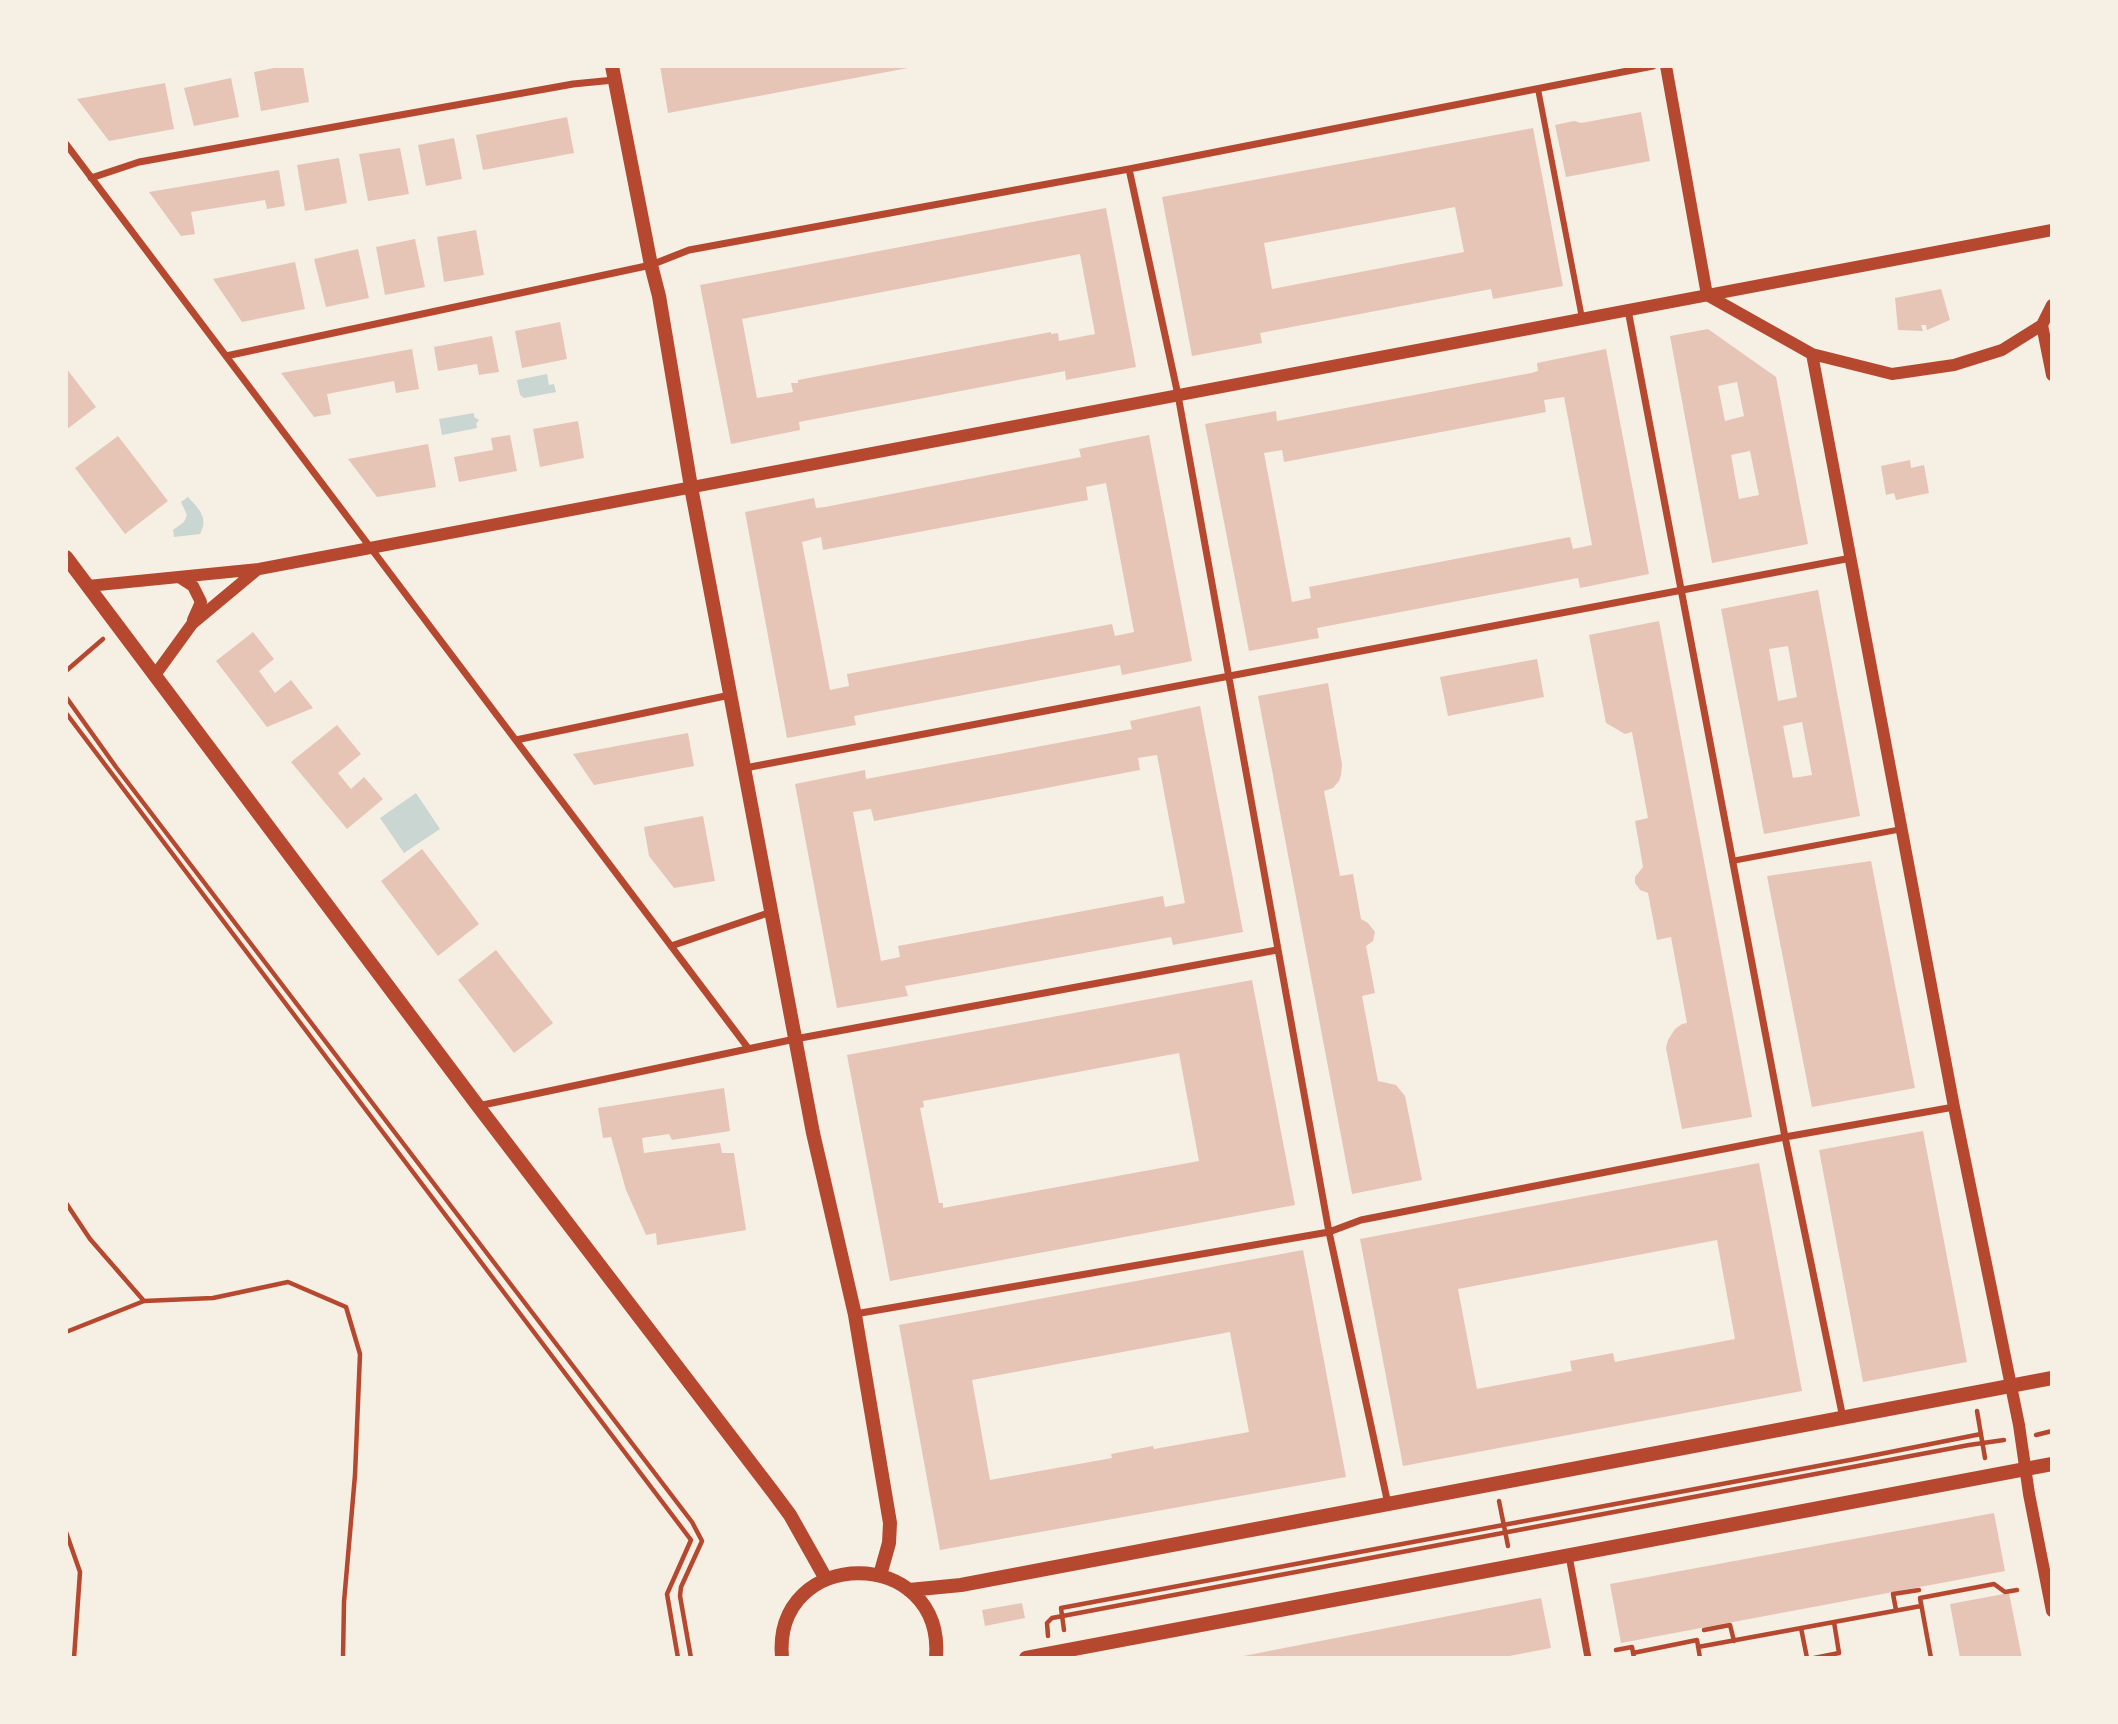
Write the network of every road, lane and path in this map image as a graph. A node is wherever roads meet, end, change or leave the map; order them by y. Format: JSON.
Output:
{"nodes":[{"id":1,"x":1653,"y":66,"type":"edge"},
{"id":2,"x":1666,"y":66,"type":"edge"},
{"id":3,"x":613,"y":73,"type":"edge"},
{"id":4,"x":1538,"y":89,"type":"junction"},
{"id":5,"x":66,"y":144,"type":"edge"},
{"id":6,"x":1129,"y":169,"type":"junction"},
{"id":7,"x":91,"y":178,"type":"junction"},
{"id":8,"x":2052,"y":230,"type":"edge"},
{"id":9,"x":651,"y":265,"type":"junction"},
{"id":10,"x":1707,"y":295,"type":"junction"},
{"id":11,"x":2052,"y":305,"type":"edge"},
{"id":12,"x":1628,"y":310,"type":"junction"},
{"id":13,"x":1582,"y":318,"type":"junction"},
{"id":14,"x":2042,"y":325,"type":"junction"},
{"id":15,"x":1812,"y":354,"type":"junction"},
{"id":16,"x":226,"y":356,"type":"junction"},
{"id":17,"x":2052,"y":375,"type":"edge"},
{"id":18,"x":1178,"y":395,"type":"junction"},
{"id":19,"x":691,"y":487,"type":"junction"},
{"id":20,"x":370,"y":548,"type":"junction"},
{"id":21,"x":66,"y":557,"type":"edge"},
{"id":22,"x":1851,"y":558,"type":"junction"},
{"id":23,"x":258,"y":569,"type":"junction"},
{"id":24,"x":179,"y":577,"type":"junction"},
{"id":25,"x":88,"y":586,"type":"junction"},
{"id":26,"x":1681,"y":589,"type":"junction"},
{"id":27,"x":192,"y":624,"type":"junction"},
{"id":28,"x":118,"y":626,"type":"junction"},
{"id":29,"x":66,"y":671,"type":"edge"},
{"id":30,"x":155,"y":675,"type":"junction"},
{"id":31,"x":1230,"y":675,"type":"junction"},
{"id":32,"x":730,"y":695,"type":"junction"},
{"id":33,"x":66,"y":697,"type":"edge"},
{"id":34,"x":66,"y":713,"type":"edge"},
{"id":35,"x":516,"y":740,"type":"junction"},
{"id":36,"x":744,"y":768,"type":"junction"},
{"id":37,"x":1902,"y":829,"type":"junction"},
{"id":38,"x":1732,"y":861,"type":"junction"},
{"id":39,"x":771,"y":912,"type":"junction"},
{"id":40,"x":671,"y":946,"type":"junction"},
{"id":41,"x":1277,"y":950,"type":"junction"},
{"id":42,"x":795,"y":1039,"type":"junction"},
{"id":43,"x":748,"y":1048,"type":"junction"},
{"id":44,"x":478,"y":1106,"type":"junction"},
{"id":45,"x":1954,"y":1107,"type":"junction"},
{"id":46,"x":1785,"y":1138,"type":"junction"},
{"id":47,"x":66,"y":1203,"type":"edge"},
{"id":48,"x":1329,"y":1232,"type":"junction"},
{"id":49,"x":144,"y":1301,"type":"junction"},
{"id":50,"x":855,"y":1315,"type":"junction"},
{"id":51,"x":66,"y":1332,"type":"edge"},
{"id":52,"x":2052,"y":1378,"type":"edge"},
{"id":53,"x":2011,"y":1386,"type":"junction"},
{"id":54,"x":1977,"y":1410,"type":"dead end"},
{"id":55,"x":1843,"y":1418,"type":"junction"},
{"id":56,"x":1981,"y":1434,"type":"junction"},
{"id":57,"x":2002,"y":1441,"type":"dead end"},
{"id":58,"x":1983,"y":1443,"type":"junction"},
{"id":59,"x":1985,"y":1458,"type":"dead end"},
{"id":60,"x":2052,"y":1464,"type":"edge"},
{"id":61,"x":2025,"y":1469,"type":"junction"},
{"id":62,"x":1498,"y":1500,"type":"dead end"},
{"id":63,"x":1388,"y":1504,"type":"junction"},
{"id":64,"x":1503,"y":1525,"type":"junction"},
{"id":65,"x":66,"y":1532,"type":"edge"},
{"id":66,"x":1505,"y":1533,"type":"junction"},
{"id":67,"x":1513,"y":1549,"type":"dead end"},
{"id":68,"x":1569,"y":1556,"type":"junction"},
{"id":69,"x":880,"y":1575,"type":"junction"},
{"id":70,"x":826,"y":1579,"type":"junction"},
{"id":71,"x":909,"y":1590,"type":"junction"},
{"id":72,"x":1919,"y":1590,"type":"dead end"},
{"id":73,"x":2017,"y":1590,"type":"dead end"},
{"id":74,"x":1921,"y":1606,"type":"junction"},
{"id":75,"x":1896,"y":1611,"type":"junction"},
{"id":76,"x":2052,"y":1611,"type":"edge"},
{"id":77,"x":1062,"y":1616,"type":"junction"},
{"id":78,"x":1834,"y":1622,"type":"junction"},
{"id":79,"x":1801,"y":1628,"type":"junction"},
{"id":80,"x":1064,"y":1630,"type":"dead end"},
{"id":81,"x":1704,"y":1630,"type":"dead end"},
{"id":82,"x":1049,"y":1640,"type":"dead end"},
{"id":83,"x":1734,"y":1641,"type":"junction"},
{"id":84,"x":1698,"y":1647,"type":"junction"},
{"id":85,"x":1616,"y":1650,"type":"dead end"},
{"id":86,"x":1633,"y":1655,"type":"edge"},
{"id":87,"x":74,"y":1657,"type":"edge"},
{"id":88,"x":343,"y":1657,"type":"edge"},
{"id":89,"x":678,"y":1657,"type":"edge"},
{"id":90,"x":691,"y":1657,"type":"edge"},
{"id":91,"x":782,"y":1657,"type":"edge"},
{"id":92,"x":936,"y":1657,"type":"edge"},
{"id":93,"x":1026,"y":1657,"type":"edge"},
{"id":94,"x":1588,"y":1657,"type":"edge"},
{"id":95,"x":1700,"y":1657,"type":"edge"},
{"id":96,"x":1807,"y":1657,"type":"edge"},
{"id":97,"x":1814,"y":1657,"type":"edge"},
{"id":98,"x":1823,"y":1657,"type":"edge"},
{"id":99,"x":1931,"y":1657,"type":"edge"}],
"edges":[{"from":1,"to":4,"type":"street"},
{"from":2,"to":10,"type":"street"},
{"from":3,"to":7,"type":"street"},
{"from":3,"to":9,"type":"main road"},
{"from":4,"to":6,"type":"street"},
{"from":4,"to":13,"type":"street"},
{"from":5,"to":7,"type":"street"},
{"from":6,"to":9,"type":"street"},
{"from":6,"to":18,"type":"street"},
{"from":7,"to":16,"type":"street"},
{"from":8,"to":10,"type":"street"},
{"from":9,"to":16,"type":"street"},
{"from":9,"to":19,"type":"main road"},
{"from":10,"to":12,"type":"street"},
{"from":10,"to":15,"type":"street"},
{"from":11,"to":14,"type":"street"},
{"from":12,"to":13,"type":"street"},
{"from":12,"to":26,"type":"street"},
{"from":13,"to":18,"type":"street"},
{"from":14,"to":15,"type":"street"},
{"from":14,"to":17,"type":"street"},
{"from":15,"to":22,"type":"street"},
{"from":16,"to":20,"type":"street"},
{"from":18,"to":19,"type":"street"},
{"from":18,"to":31,"type":"street"},
{"from":19,"to":20,"type":"street"},
{"from":19,"to":32,"type":"main road"},
{"from":20,"to":23,"type":"street"},
{"from":20,"to":35,"type":"street"},
{"from":21,"to":25,"type":"main road"},
{"from":22,"to":26,"type":"street"},
{"from":22,"to":37,"type":"street"},
{"from":23,"to":24,"type":"street"},
{"from":23,"to":27,"type":"street"},
{"from":24,"to":25,"type":"street"},
{"from":24,"to":27,"type":"street"},
{"from":25,"to":28,"type":"main road"},
{"from":26,"to":31,"type":"street"},
{"from":26,"to":38,"type":"street"},
{"from":27,"to":30,"type":"street"},
{"from":28,"to":29,"type":"path"},
{"from":28,"to":30,"type":"main road"},
{"from":30,"to":44,"type":"main road"},
{"from":31,"to":36,"type":"street"},
{"from":31,"to":41,"type":"street"},
{"from":32,"to":35,"type":"street"},
{"from":32,"to":36,"type":"main road"},
{"from":33,"to":90,"type":"path"},
{"from":34,"to":89,"type":"path"},
{"from":35,"to":40,"type":"street"},
{"from":36,"to":39,"type":"main road"},
{"from":37,"to":38,"type":"street"},
{"from":37,"to":45,"type":"street"},
{"from":38,"to":46,"type":"street"},
{"from":39,"to":40,"type":"street"},
{"from":39,"to":42,"type":"main road"},
{"from":40,"to":43,"type":"street"},
{"from":41,"to":42,"type":"street"},
{"from":41,"to":48,"type":"street"},
{"from":42,"to":43,"type":"street"},
{"from":42,"to":50,"type":"main road"},
{"from":43,"to":44,"type":"street"},
{"from":44,"to":70,"type":"main road"},
{"from":45,"to":46,"type":"street"},
{"from":45,"to":53,"type":"street"},
{"from":46,"to":48,"type":"street"},
{"from":46,"to":55,"type":"street"},
{"from":47,"to":49,"type":"path"},
{"from":48,"to":50,"type":"street"},
{"from":48,"to":63,"type":"street"},
{"from":49,"to":51,"type":"path"},
{"from":49,"to":88,"type":"path"},
{"from":50,"to":69,"type":"main road"},
{"from":52,"to":53,"type":"main road"},
{"from":53,"to":55,"type":"main road"},
{"from":53,"to":61,"type":"street"},
{"from":54,"to":56,"type":"path"},
{"from":55,"to":63,"type":"main road"},
{"from":56,"to":58,"type":"path"},
{"from":56,"to":64,"type":"path"},
{"from":57,"to":58,"type":"path"},
{"from":58,"to":59,"type":"path"},
{"from":58,"to":66,"type":"path"},
{"from":60,"to":61,"type":"main road"},
{"from":61,"to":68,"type":"main road"},
{"from":61,"to":76,"type":"street"},
{"from":62,"to":64,"type":"path"},
{"from":63,"to":71,"type":"main road"},
{"from":64,"to":66,"type":"path"},
{"from":64,"to":77,"type":"path"},
{"from":65,"to":87,"type":"path"},
{"from":66,"to":67,"type":"path"},
{"from":66,"to":77,"type":"path"},
{"from":68,"to":93,"type":"main road"},
{"from":68,"to":94,"type":"street"},
{"from":69,"to":70,"type":"main road"},
{"from":69,"to":71,"type":"main road"},
{"from":70,"to":91,"type":"main road"},
{"from":71,"to":92,"type":"main road"},
{"from":72,"to":75,"type":"path"},
{"from":73,"to":74,"type":"path"},
{"from":74,"to":75,"type":"path"},
{"from":74,"to":99,"type":"path"},
{"from":75,"to":78,"type":"path"},
{"from":77,"to":80,"type":"path"},
{"from":77,"to":82,"type":"path"},
{"from":78,"to":79,"type":"path"},
{"from":78,"to":98,"type":"path"},
{"from":79,"to":83,"type":"path"},
{"from":79,"to":96,"type":"path"},
{"from":81,"to":83,"type":"path"},
{"from":83,"to":84,"type":"path"},
{"from":84,"to":86,"type":"path"},
{"from":84,"to":95,"type":"path"},
{"from":85,"to":86,"type":"path"},
{"from":97,"to":98,"type":"path"}]}
